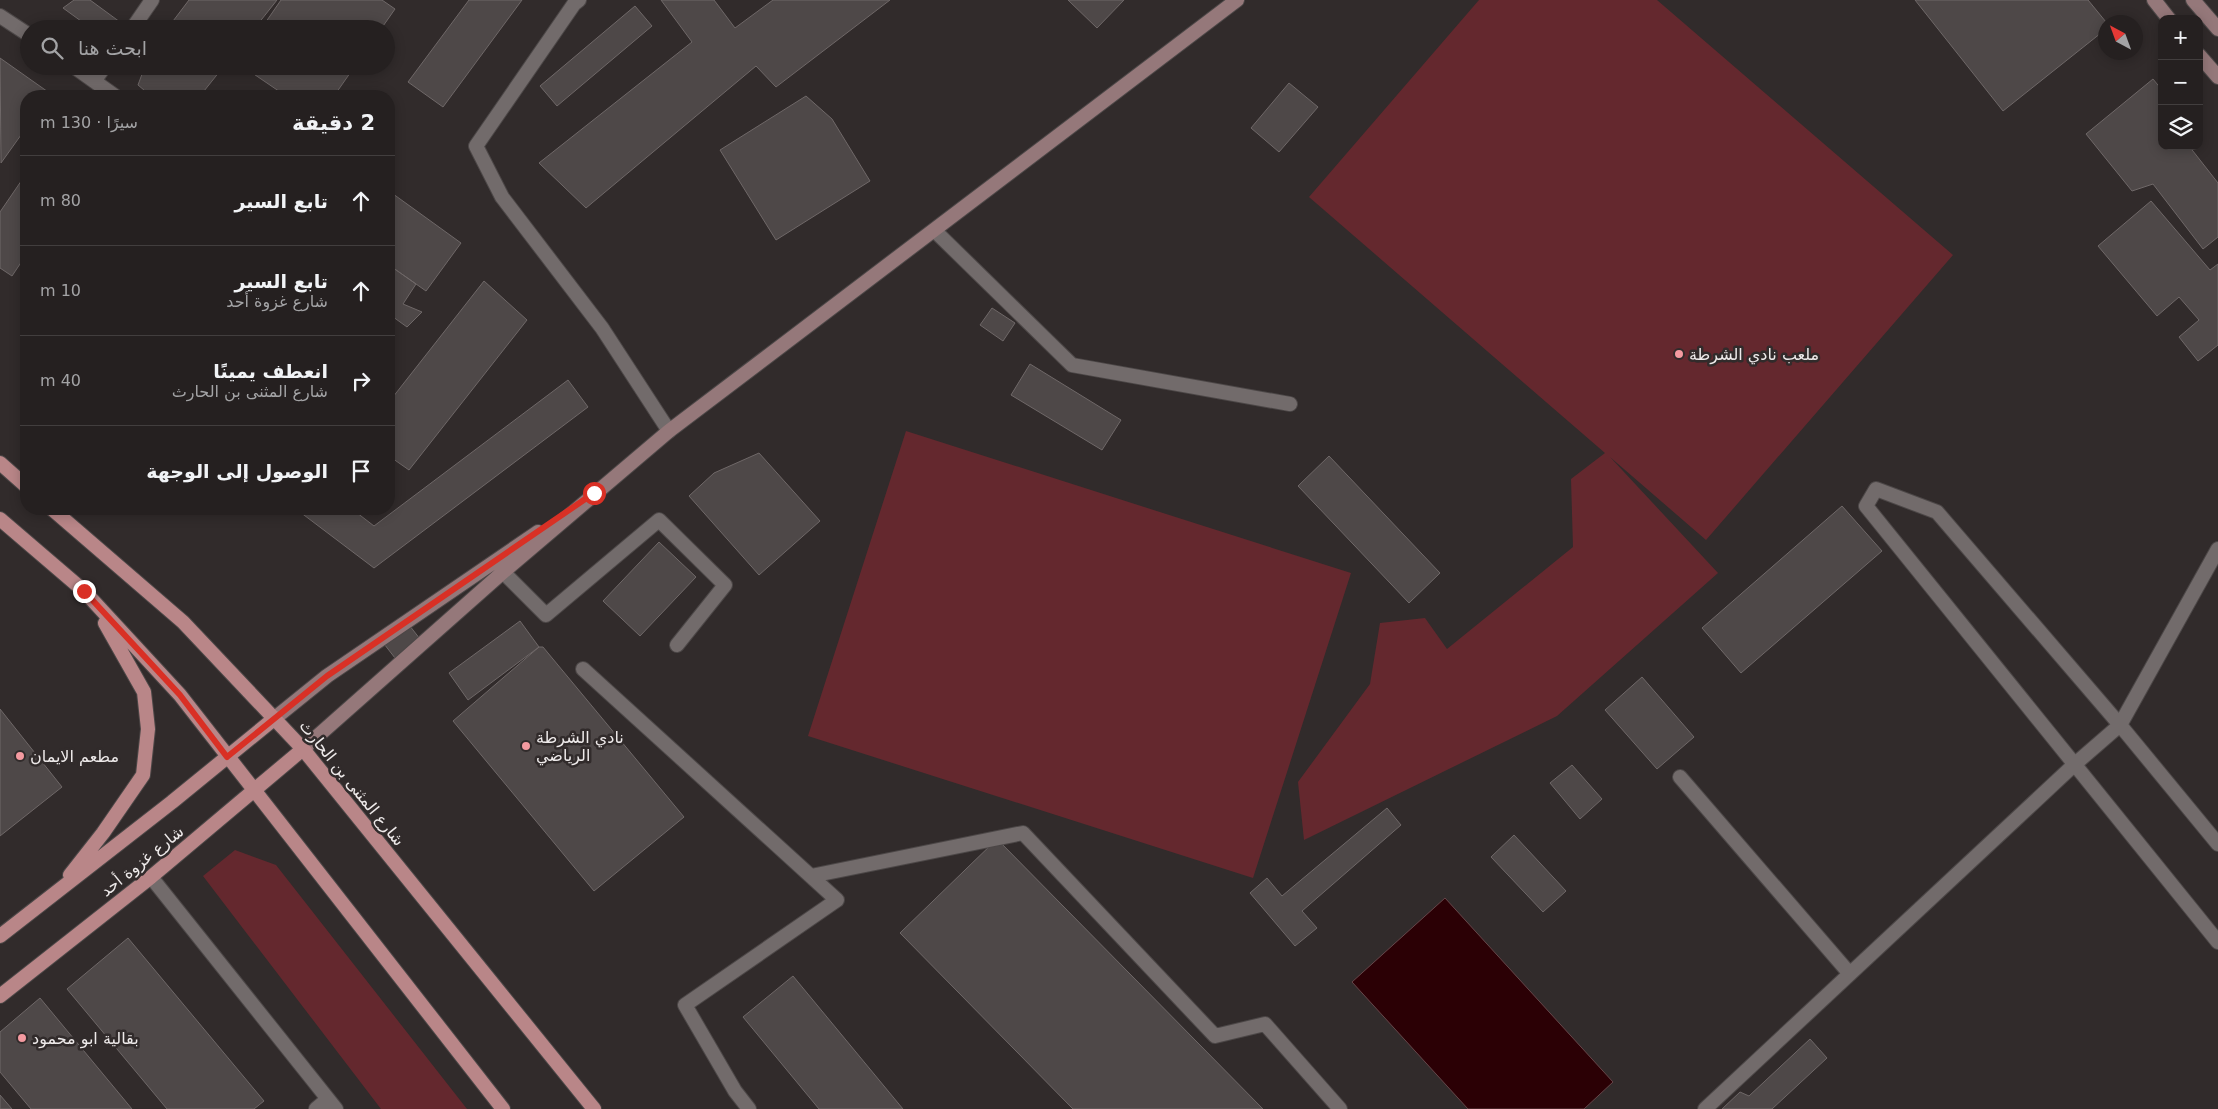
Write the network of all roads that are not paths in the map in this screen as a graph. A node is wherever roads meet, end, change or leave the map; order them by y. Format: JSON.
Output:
{"nodes":[{"id":1,"x":152,"y":0,"type":"edge"},
{"id":2,"x":1237,"y":0,"type":"edge"},
{"id":3,"x":2154,"y":0,"type":"edge"},
{"id":4,"x":2193,"y":0,"type":"edge"},
{"id":5,"x":575,"y":1,"type":"edge"},
{"id":6,"x":2166,"y":15,"type":"edge"},
{"id":7,"x":0,"y":16,"type":"edge"},
{"id":8,"x":138,"y":20,"type":"edge"},
{"id":9,"x":2218,"y":29,"type":"edge"},
{"id":10,"x":20,"y":30,"type":"edge"},
{"id":11,"x":2203,"y":59,"type":"edge"},
{"id":12,"x":86,"y":75,"type":"edge"},
{"id":13,"x":98,"y":75,"type":"edge"},
{"id":14,"x":2218,"y":77,"type":"edge"},
{"id":15,"x":94,"y":81,"type":"junction"},
{"id":16,"x":106,"y":90,"type":"edge"},
{"id":17,"x":935,"y":231,"type":"junction"},
{"id":18,"x":1290,"y":404,"type":"dead end"},
{"id":19,"x":669,"y":431,"type":"junction"},
{"id":20,"x":0,"y":464,"type":"edge"},
{"id":21,"x":20,"y":481,"type":"edge"},
{"id":22,"x":594,"y":493,"type":"junction"},
{"id":23,"x":59,"y":515,"type":"edge"},
{"id":24,"x":0,"y":519,"type":"edge"},
{"id":25,"x":2218,"y":549,"type":"edge"},
{"id":26,"x":503,"y":572,"type":"junction"},
{"id":27,"x":84,"y":591,"type":"junction"},
{"id":28,"x":677,"y":645,"type":"dead end"},
{"id":29,"x":583,"y":669,"type":"dead end"},
{"id":30,"x":275,"y":718,"type":"junction"},
{"id":31,"x":2120,"y":725,"type":"junction"},
{"id":32,"x":303,"y":749,"type":"junction"},
{"id":33,"x":227,"y":757,"type":"junction"},
{"id":34,"x":2075,"y":764,"type":"junction"},
{"id":35,"x":1680,"y":777,"type":"dead end"},
{"id":36,"x":255,"y":790,"type":"junction"},
{"id":37,"x":2218,"y":844,"type":"edge"},
{"id":38,"x":811,"y":876,"type":"junction"},
{"id":39,"x":151,"y":877,"type":"junction"},
{"id":40,"x":56,"y":893,"type":"junction"},
{"id":41,"x":0,"y":936,"type":"edge"},
{"id":42,"x":2218,"y":942,"type":"edge"},
{"id":43,"x":1850,"y":974,"type":"junction"},
{"id":44,"x":0,"y":996,"type":"edge"},
{"id":45,"x":332,"y":1104,"type":"edge"},
{"id":46,"x":316,"y":1109,"type":"edge"},
{"id":47,"x":503,"y":1109,"type":"edge"},
{"id":48,"x":594,"y":1109,"type":"edge"},
{"id":49,"x":750,"y":1109,"type":"edge"},
{"id":50,"x":1340,"y":1109,"type":"edge"},
{"id":51,"x":1705,"y":1109,"type":"edge"}],
"edges":[{"from":1,"to":8,"type":"street"},
{"from":2,"to":17,"type":"main road"},
{"from":3,"to":6,"type":"main road"},
{"from":4,"to":9,"type":"main road"},
{"from":5,"to":19,"type":"street"},
{"from":7,"to":10,"type":"street"},
{"from":11,"to":14,"type":"main road"},
{"from":12,"to":15,"type":"street"},
{"from":13,"to":15,"type":"street"},
{"from":15,"to":16,"type":"street"},
{"from":17,"to":18,"type":"street"},
{"from":17,"to":19,"type":"main road"},
{"from":19,"to":22,"type":"main road"},
{"from":20,"to":21,"type":"main road"},
{"from":22,"to":26,"type":"main road"},
{"from":22,"to":30,"type":"main road"},
{"from":23,"to":30,"type":"main road","name":"شارع المثنى بن الحارث"},
{"from":24,"to":27,"type":"main road"},
{"from":25,"to":31,"type":"street"},
{"from":26,"to":28,"type":"street"},
{"from":26,"to":32,"type":"main road"},
{"from":27,"to":33,"type":"main road"},
{"from":27,"to":40,"type":"main road"},
{"from":29,"to":38,"type":"street"},
{"from":30,"to":32,"type":"main road","name":"شارع المثنى بن الحارث"},
{"from":30,"to":33,"type":"main road","name":"شارع غزوة أحد"},
{"from":31,"to":34,"type":"street"},
{"from":31,"to":34,"type":"street"},
{"from":31,"to":37,"type":"street"},
{"from":32,"to":36,"type":"main road","name":"شارع غزوة أحد"},
{"from":32,"to":48,"type":"main road","name":"شارع المثنى بن الحارث"},
{"from":33,"to":36,"type":"main road"},
{"from":33,"to":40,"type":"main road","name":"شارع غزوة أحد"},
{"from":34,"to":42,"type":"street"},
{"from":34,"to":43,"type":"street"},
{"from":35,"to":43,"type":"street"},
{"from":36,"to":39,"type":"main road","name":"شارع غزوة أحد"},
{"from":36,"to":47,"type":"main road"},
{"from":38,"to":49,"type":"street"},
{"from":38,"to":50,"type":"street"},
{"from":39,"to":44,"type":"main road","name":"شارع غزوة أحد"},
{"from":39,"to":45,"type":"street"},
{"from":40,"to":41,"type":"main road","name":"شارع غزوة أحد"},
{"from":43,"to":51,"type":"street"},
{"from":45,"to":46,"type":"street"}]}
